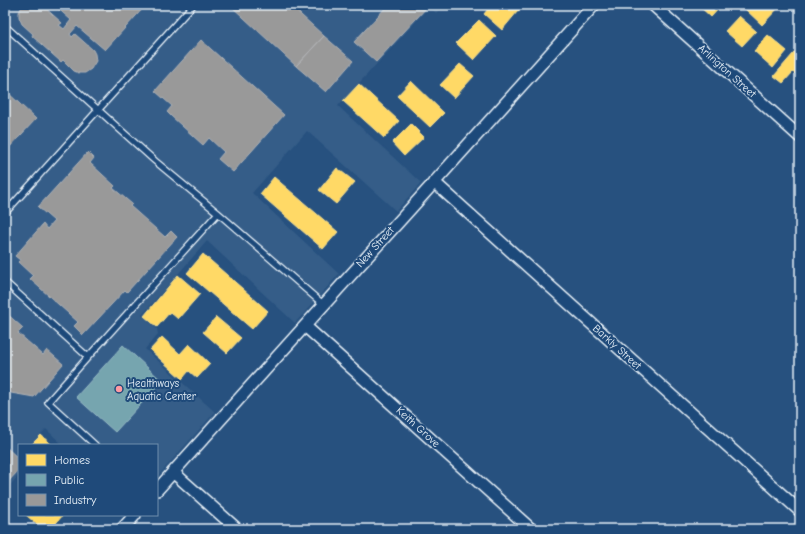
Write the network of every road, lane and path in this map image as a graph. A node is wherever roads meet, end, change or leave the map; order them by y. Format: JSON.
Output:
{"nodes":[{"id":1,"x":193,"y":5,"type":"edge"},
{"id":2,"x":594,"y":5,"type":"edge"},
{"id":3,"x":653,"y":5,"type":"edge"},
{"id":4,"x":5,"y":26,"type":"edge"},
{"id":5,"x":98,"y":111,"type":"junction"},
{"id":6,"x":800,"y":137,"type":"edge"},
{"id":7,"x":434,"y":182,"type":"junction"},
{"id":8,"x":218,"y":213,"type":"junction"},
{"id":9,"x":5,"y":214,"type":"edge"},
{"id":10,"x":5,"y":282,"type":"edge"},
{"id":11,"x":324,"y":305,"type":"junction"},
{"id":12,"x":305,"y":326,"type":"junction"},
{"id":13,"x":88,"y":357,"type":"junction"},
{"id":14,"x":93,"y":444,"type":"edge"},
{"id":15,"x":173,"y":472,"type":"junction"},
{"id":16,"x":158,"y":489,"type":"edge"},
{"id":17,"x":800,"y":511,"type":"edge"},
{"id":18,"x":134,"y":516,"type":"edge"},
{"id":19,"x":122,"y":529,"type":"edge"},
{"id":20,"x":237,"y":529,"type":"edge"},
{"id":21,"x":531,"y":529,"type":"edge"}],
"edges":[{"from":1,"to":5,"type":"lane"},
{"from":2,"to":7,"type":"street","name":"New Street"},
{"from":3,"to":6,"type":"street","name":"Arlington Street"},
{"from":4,"to":5,"type":"lane"},
{"from":5,"to":8,"type":"lane"},
{"from":5,"to":9,"type":"lane"},
{"from":7,"to":11,"type":"street","name":"New Street"},
{"from":7,"to":17,"type":"street","name":"Barkly Street"},
{"from":8,"to":11,"type":"lane"},
{"from":8,"to":13,"type":"lane"},
{"from":10,"to":13,"type":"lane"},
{"from":11,"to":12,"type":"street","name":"New Street"},
{"from":12,"to":15,"type":"street","name":"New Street"},
{"from":12,"to":21,"type":"street","name":"Keith Grove"},
{"from":13,"to":14,"type":"lane"},
{"from":15,"to":16,"type":"street","name":"New Street"},
{"from":15,"to":20,"type":"street"},
{"from":18,"to":19,"type":"street"}]}
